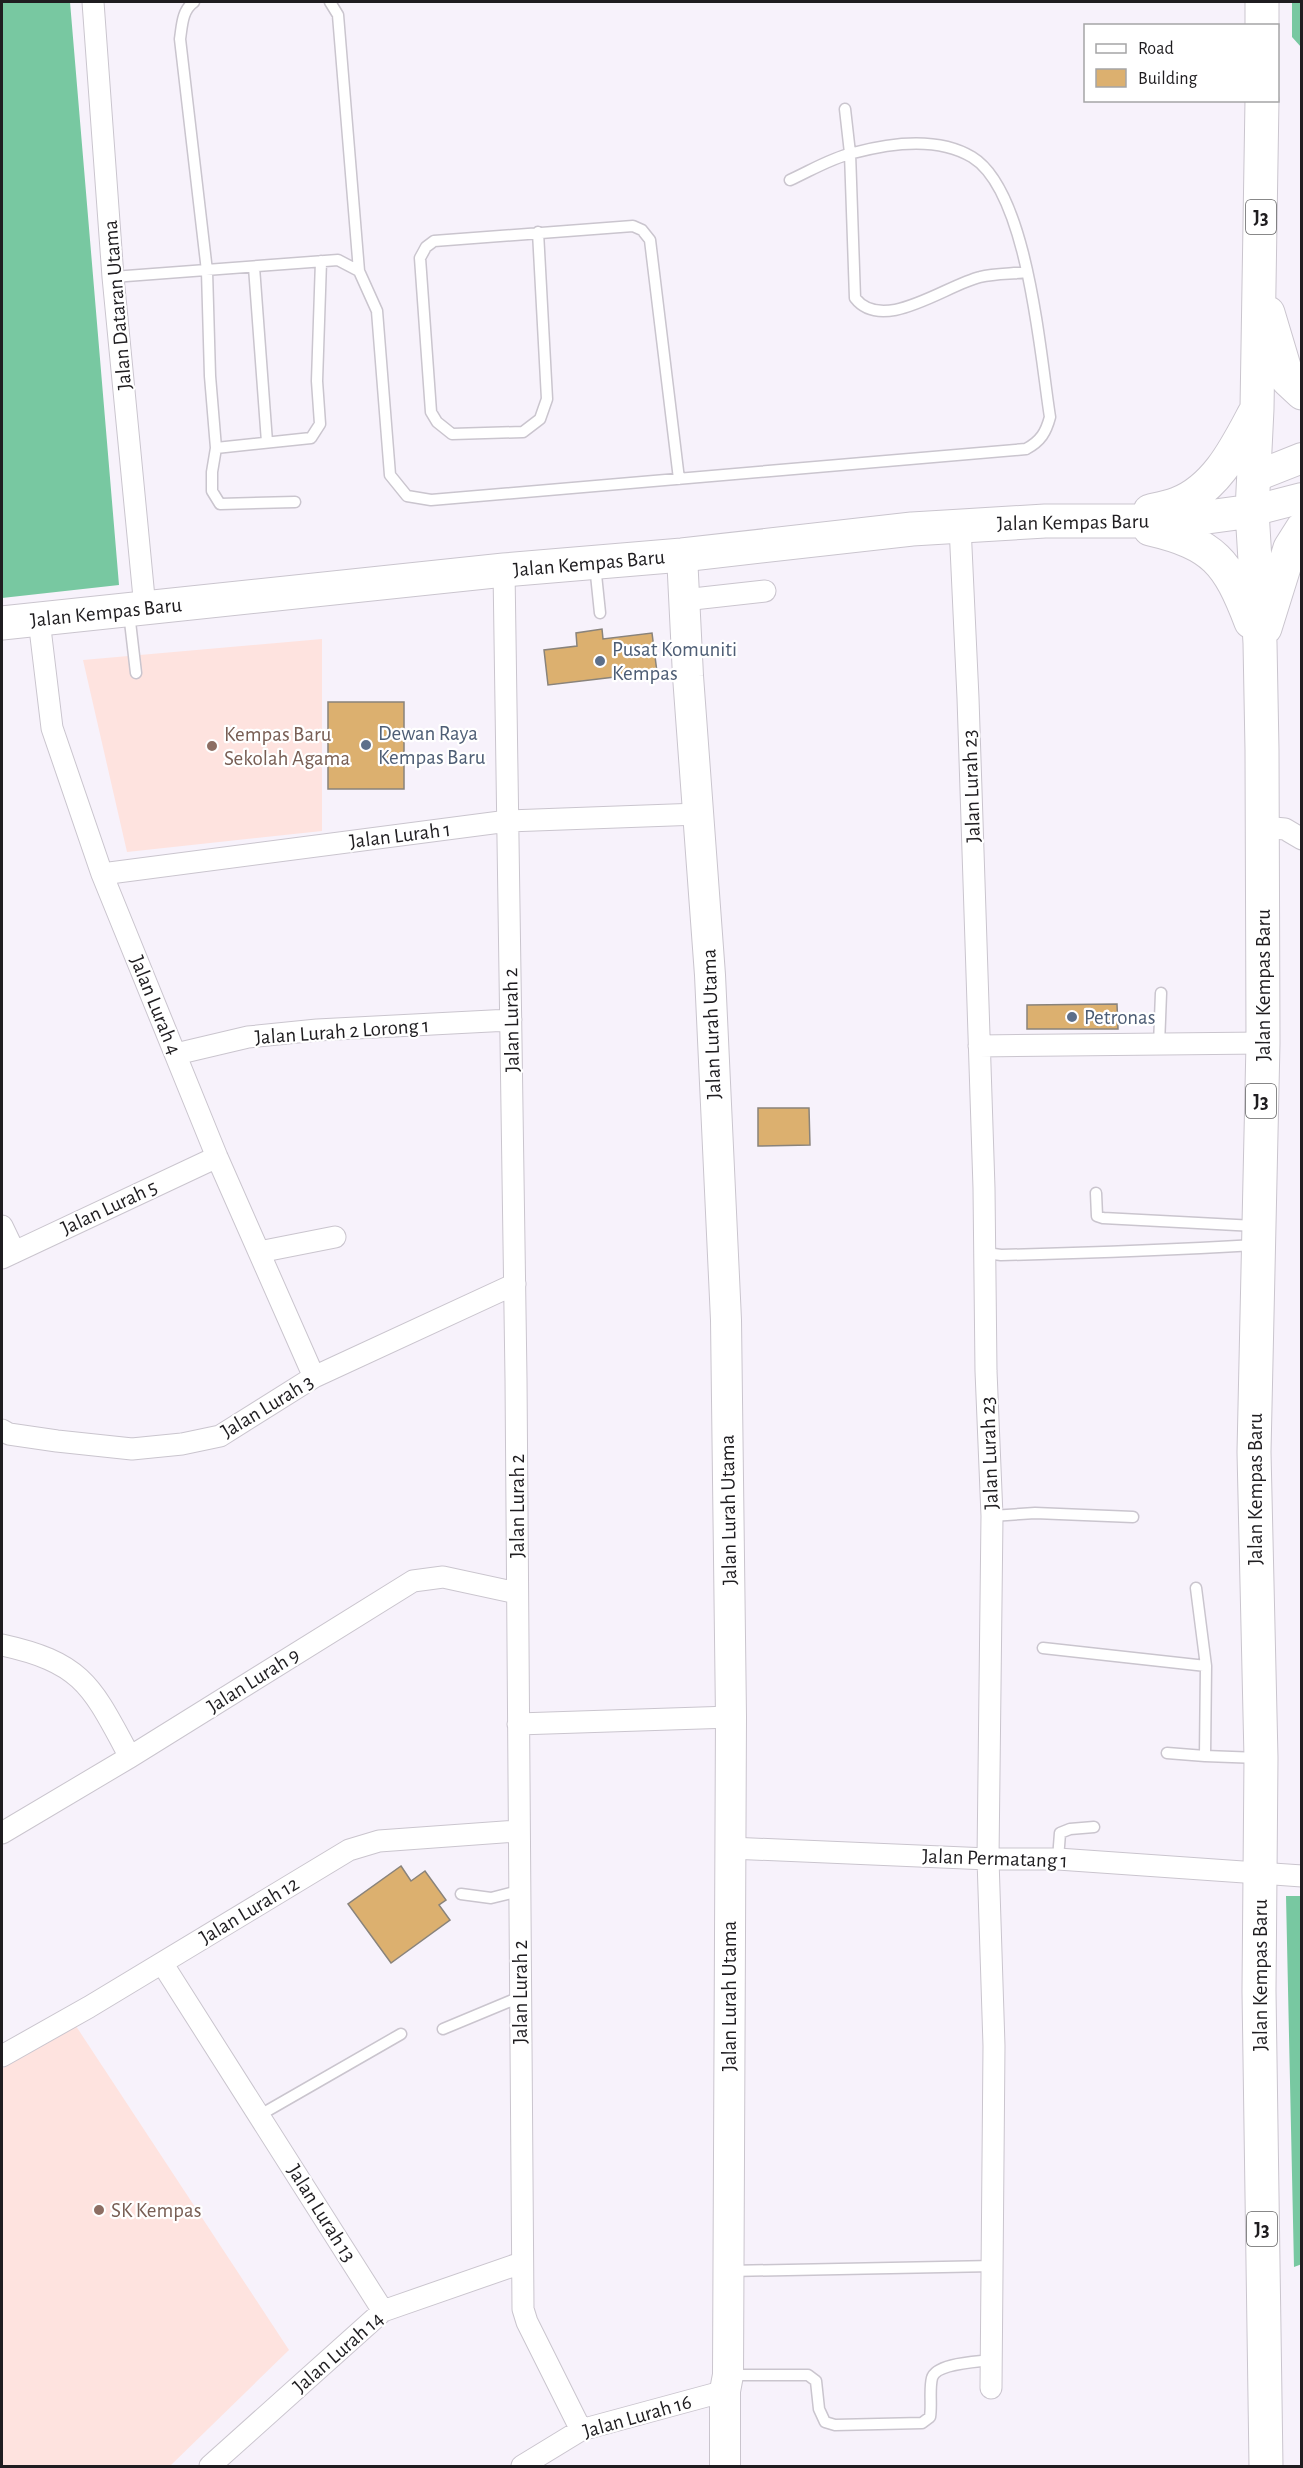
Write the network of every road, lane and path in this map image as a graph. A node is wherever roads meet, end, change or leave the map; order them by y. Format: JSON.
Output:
{"nodes":[{"id":1,"x":93,"y":2,"type":"edge"},
{"id":2,"x":194,"y":2,"type":"edge"},
{"id":3,"x":330,"y":2,"type":"edge"},
{"id":4,"x":1262,"y":2,"type":"edge"},
{"id":5,"x":1262,"y":24,"type":"edge"},
{"id":6,"x":1262,"y":102,"type":"edge"},
{"id":7,"x":845,"y":109,"type":"dead end"},
{"id":8,"x":850,"y":153,"type":"junction"},
{"id":9,"x":790,"y":180,"type":"dead end"},
{"id":10,"x":538,"y":232,"type":"junction"},
{"id":11,"x":321,"y":261,"type":"junction"},
{"id":12,"x":254,"y":267,"type":"junction"},
{"id":13,"x":207,"y":271,"type":"junction"},
{"id":14,"x":359,"y":271,"type":"junction"},
{"id":15,"x":1027,"y":272,"type":"junction"},
{"id":16,"x":114,"y":277,"type":"junction"},
{"id":17,"x":1260,"y":285,"type":"junction"},
{"id":18,"x":1302,"y":393,"type":"edge"},
{"id":19,"x":1257,"y":409,"type":"junction"},
{"id":20,"x":267,"y":442,"type":"junction"},
{"id":21,"x":216,"y":448,"type":"junction"},
{"id":22,"x":1302,"y":458,"type":"edge"},
{"id":23,"x":1254,"y":477,"type":"junction"},
{"id":24,"x":679,"y":479,"type":"junction"},
{"id":25,"x":1302,"y":498,"type":"edge"},
{"id":26,"x":296,"y":502,"type":"dead end"},
{"id":27,"x":1252,"y":511,"type":"junction"},
{"id":28,"x":1178,"y":520,"type":"junction"},
{"id":29,"x":1113,"y":521,"type":"junction"},
{"id":30,"x":960,"y":525,"type":"junction"},
{"id":31,"x":1302,"y":530,"type":"edge"},
{"id":32,"x":682,"y":555,"type":"junction"},
{"id":33,"x":595,"y":562,"type":"junction"},
{"id":34,"x":504,"y":570,"type":"junction"},
{"id":35,"x":765,"y":591,"type":"dead end"},
{"id":36,"x":684,"y":600,"type":"junction"},
{"id":37,"x":137,"y":608,"type":"junction"},
{"id":38,"x":600,"y":613,"type":"dead end"},
{"id":39,"x":39,"y":620,"type":"junction"},
{"id":40,"x":2,"y":623,"type":"edge"},
{"id":41,"x":1260,"y":643,"type":"junction"},
{"id":42,"x":136,"y":673,"type":"dead end"},
{"id":43,"x":699,"y":814,"type":"junction"},
{"id":44,"x":508,"y":822,"type":"junction"},
{"id":45,"x":1263,"y":827,"type":"junction"},
{"id":46,"x":1302,"y":839,"type":"edge"},
{"id":47,"x":102,"y":874,"type":"junction"},
{"id":48,"x":1161,"y":993,"type":"dead end"},
{"id":49,"x":511,"y":1020,"type":"junction"},
{"id":50,"x":1263,"y":1044,"type":"junction"},
{"id":51,"x":1160,"y":1045,"type":"junction"},
{"id":52,"x":979,"y":1046,"type":"junction"},
{"id":53,"x":176,"y":1054,"type":"junction"},
{"id":54,"x":217,"y":1156,"type":"junction"},
{"id":55,"x":1096,"y":1193,"type":"dead end"},
{"id":56,"x":2,"y":1226,"type":"edge"},
{"id":57,"x":1258,"y":1235,"type":"junction"},
{"id":58,"x":335,"y":1237,"type":"dead end"},
{"id":59,"x":258,"y":1252,"type":"junction"},
{"id":60,"x":986,"y":1253,"type":"junction"},
{"id":61,"x":8,"y":1254,"type":"edge"},
{"id":62,"x":515,"y":1284,"type":"junction"},
{"id":63,"x":314,"y":1377,"type":"junction"},
{"id":64,"x":2,"y":1430,"type":"edge"},
{"id":65,"x":992,"y":1516,"type":"junction"},
{"id":66,"x":1133,"y":1517,"type":"dead end"},
{"id":67,"x":1196,"y":1588,"type":"dead end"},
{"id":68,"x":517,"y":1593,"type":"junction"},
{"id":69,"x":2,"y":1645,"type":"edge"},
{"id":70,"x":1042,"y":1648,"type":"dead end"},
{"id":71,"x":1206,"y":1666,"type":"junction"},
{"id":72,"x":731,"y":1717,"type":"junction"},
{"id":73,"x":518,"y":1725,"type":"junction"},
{"id":74,"x":1167,"y":1753,"type":"dead end"},
{"id":75,"x":1204,"y":1756,"type":"junction"},
{"id":76,"x":130,"y":1757,"type":"junction"},
{"id":77,"x":1261,"y":1758,"type":"junction"},
{"id":78,"x":1094,"y":1827,"type":"dead end"},
{"id":79,"x":518,"y":1831,"type":"junction"},
{"id":80,"x":2,"y":1833,"type":"edge"},
{"id":81,"x":730,"y":1848,"type":"junction"},
{"id":82,"x":988,"y":1859,"type":"junction"},
{"id":83,"x":1058,"y":1859,"type":"junction"},
{"id":84,"x":1260,"y":1872,"type":"junction"},
{"id":85,"x":1302,"y":1875,"type":"edge"},
{"id":86,"x":519,"y":1891,"type":"junction"},
{"id":87,"x":461,"y":1894,"type":"dead end"},
{"id":88,"x":162,"y":1963,"type":"junction"},
{"id":89,"x":519,"y":1997,"type":"junction"},
{"id":90,"x":443,"y":2029,"type":"dead end"},
{"id":91,"x":401,"y":2034,"type":"dead end"},
{"id":92,"x":2,"y":2056,"type":"edge"},
{"id":93,"x":260,"y":2115,"type":"junction"},
{"id":94,"x":522,"y":2263,"type":"junction"},
{"id":95,"x":994,"y":2266,"type":"junction"},
{"id":96,"x":729,"y":2271,"type":"junction"},
{"id":97,"x":383,"y":2311,"type":"junction"},
{"id":98,"x":991,"y":2360,"type":"junction"},
{"id":99,"x":726,"y":2383,"type":"junction"},
{"id":100,"x":991,"y":2388,"type":"dead end"},
{"id":101,"x":581,"y":2430,"type":"junction"},
{"id":102,"x":210,"y":2466,"type":"edge"},
{"id":103,"x":522,"y":2466,"type":"edge"},
{"id":104,"x":725,"y":2466,"type":"edge"},
{"id":105,"x":1266,"y":2466,"type":"edge"}],
"edges":[{"from":1,"to":16,"type":"street","name":"Jalan Dataran Utama"},
{"from":2,"to":13,"type":"lane"},
{"from":3,"to":14,"type":"lane"},
{"from":4,"to":5,"type":"main road"},
{"from":6,"to":17,"type":"main road","name":"Jalan Kempas Baru","number":"J3"},
{"from":7,"to":8,"type":"lane"},
{"from":8,"to":9,"type":"lane"},
{"from":8,"to":15,"type":"lane"},
{"from":8,"to":15,"type":"lane"},
{"from":10,"to":10,"type":"lane"},
{"from":10,"to":24,"type":"lane"},
{"from":11,"to":12,"type":"lane"},
{"from":11,"to":14,"type":"lane"},
{"from":11,"to":20,"type":"lane"},
{"from":12,"to":13,"type":"lane"},
{"from":12,"to":20,"type":"lane"},
{"from":13,"to":16,"type":"lane"},
{"from":13,"to":21,"type":"lane"},
{"from":14,"to":24,"type":"lane"},
{"from":15,"to":24,"type":"lane"},
{"from":16,"to":37,"type":"street","name":"Jalan Dataran Utama"},
{"from":17,"to":18,"type":"main road"},
{"from":17,"to":19,"type":"main road","name":"Jalan Kempas Baru","number":"J3"},
{"from":19,"to":23,"type":"main road","name":"Jalan Kempas Baru","number":"J3"},
{"from":19,"to":29,"type":"main road"},
{"from":20,"to":21,"type":"lane"},
{"from":21,"to":26,"type":"lane"},
{"from":22,"to":23,"type":"street"},
{"from":23,"to":27,"type":"main road","name":"Jalan Kempas Baru","number":"J3"},
{"from":23,"to":28,"type":"main road","name":"Jalan Kempas Baru"},
{"from":25,"to":27,"type":"street"},
{"from":27,"to":28,"type":"main road","name":"Jalan Kempas Baru"},
{"from":27,"to":41,"type":"main road","name":"Jalan Kempas Baru","number":"J3"},
{"from":28,"to":29,"type":"main road","name":"Jalan Kempas Baru"},
{"from":29,"to":30,"type":"main road","name":"Jalan Kempas Baru"},
{"from":29,"to":41,"type":"main road"},
{"from":30,"to":32,"type":"main road","name":"Jalan Kempas Baru"},
{"from":30,"to":52,"type":"street","name":"Jalan Lurah 23"},
{"from":31,"to":41,"type":"main road"},
{"from":32,"to":33,"type":"main road","name":"Jalan Kempas Baru"},
{"from":32,"to":36,"type":"street","name":"Jalan Lurah Utama"},
{"from":33,"to":34,"type":"main road","name":"Jalan Kempas Baru"},
{"from":33,"to":38,"type":"lane"},
{"from":34,"to":37,"type":"main road","name":"Jalan Kempas Baru"},
{"from":34,"to":44,"type":"street","name":"Jalan Lurah 2"},
{"from":35,"to":36,"type":"street"},
{"from":36,"to":43,"type":"street","name":"Jalan Lurah Utama"},
{"from":37,"to":39,"type":"main road","name":"Jalan Kempas Baru"},
{"from":37,"to":42,"type":"lane"},
{"from":39,"to":40,"type":"main road","name":"Jalan Kempas Baru"},
{"from":39,"to":47,"type":"street","name":"Jalan Lurah 4"},
{"from":41,"to":45,"type":"main road","name":"Jalan Kempas Baru","number":"J3"},
{"from":43,"to":44,"type":"street","name":"Jalan Lurah 1"},
{"from":43,"to":72,"type":"street","name":"Jalan Lurah Utama"},
{"from":44,"to":47,"type":"street","name":"Jalan Lurah 1"},
{"from":44,"to":49,"type":"street","name":"Jalan Lurah 2"},
{"from":45,"to":46,"type":"street"},
{"from":45,"to":50,"type":"main road","name":"Jalan Kempas Baru","number":"J3"},
{"from":47,"to":53,"type":"street","name":"Jalan Lurah 4"},
{"from":48,"to":51,"type":"lane"},
{"from":49,"to":53,"type":"street","name":"Jalan Lurah 2 Lorong 1"},
{"from":49,"to":62,"type":"street","name":"Jalan Lurah 2"},
{"from":50,"to":51,"type":"street"},
{"from":50,"to":57,"type":"main road","name":"Jalan Kempas Baru","number":"J3"},
{"from":51,"to":52,"type":"street"},
{"from":52,"to":60,"type":"street","name":"Jalan Lurah 23"},
{"from":53,"to":54,"type":"street","name":"Jalan Lurah 4"},
{"from":54,"to":59,"type":"street","name":"Jalan Lurah 4"},
{"from":54,"to":61,"type":"street","name":"Jalan Lurah 5"},
{"from":55,"to":57,"type":"lane"},
{"from":56,"to":61,"type":"street"},
{"from":57,"to":60,"type":"lane"},
{"from":57,"to":77,"type":"main road","name":"Jalan Kempas Baru","number":"J3"},
{"from":58,"to":59,"type":"street"},
{"from":59,"to":63,"type":"street","name":"Jalan Lurah 4"},
{"from":60,"to":65,"type":"street","name":"Jalan Lurah 23"},
{"from":62,"to":63,"type":"street","name":"Jalan Lurah 3"},
{"from":62,"to":68,"type":"street","name":"Jalan Lurah 2"},
{"from":63,"to":64,"type":"street","name":"Jalan Lurah 3"},
{"from":65,"to":66,"type":"lane"},
{"from":65,"to":82,"type":"street","name":"Jalan Lurah 23"},
{"from":67,"to":71,"type":"lane"},
{"from":68,"to":73,"type":"street","name":"Jalan Lurah 2"},
{"from":68,"to":76,"type":"street","name":"Jalan Lurah 9"},
{"from":69,"to":76,"type":"street"},
{"from":70,"to":71,"type":"lane"},
{"from":71,"to":75,"type":"lane"},
{"from":72,"to":73,"type":"street"},
{"from":72,"to":81,"type":"street","name":"Jalan Lurah Utama"},
{"from":73,"to":79,"type":"street","name":"Jalan Lurah 2"},
{"from":74,"to":75,"type":"lane"},
{"from":75,"to":77,"type":"lane"},
{"from":76,"to":80,"type":"street","name":"Jalan Lurah 9"},
{"from":77,"to":84,"type":"main road","name":"Jalan Kempas Baru","number":"J3"},
{"from":78,"to":83,"type":"lane"},
{"from":79,"to":86,"type":"street","name":"Jalan Lurah 2"},
{"from":79,"to":88,"type":"street","name":"Jalan Lurah 12"},
{"from":81,"to":82,"type":"street","name":"Jalan Permatang 1"},
{"from":81,"to":96,"type":"street","name":"Jalan Lurah Utama"},
{"from":82,"to":83,"type":"street","name":"Jalan Permatang 1"},
{"from":82,"to":95,"type":"street","name":"Jalan Lurah 23"},
{"from":83,"to":84,"type":"street","name":"Jalan Permatang 1"},
{"from":84,"to":85,"type":"street","name":"Jalan Permatang 1"},
{"from":84,"to":105,"type":"main road","name":"Jalan Kempas Baru","number":"J3"},
{"from":86,"to":87,"type":"lane"},
{"from":86,"to":89,"type":"street","name":"Jalan Lurah 2"},
{"from":88,"to":92,"type":"street","name":"Jalan Lurah 12"},
{"from":88,"to":93,"type":"street","name":"Jalan Lurah 13"},
{"from":89,"to":90,"type":"lane"},
{"from":89,"to":94,"type":"street","name":"Jalan Lurah 2"},
{"from":91,"to":93,"type":"lane"},
{"from":93,"to":97,"type":"street","name":"Jalan Lurah 13"},
{"from":94,"to":97,"type":"street","name":"Jalan Lurah 14"},
{"from":94,"to":101,"type":"street","name":"Jalan Lurah 2"},
{"from":95,"to":96,"type":"lane"},
{"from":95,"to":98,"type":"street","name":"Jalan Lurah 23"},
{"from":96,"to":99,"type":"street","name":"Jalan Lurah Utama"},
{"from":97,"to":102,"type":"street","name":"Jalan Lurah 14"},
{"from":98,"to":99,"type":"lane"},
{"from":98,"to":100,"type":"street","name":"Jalan Lurah 23"},
{"from":99,"to":101,"type":"street","name":"Jalan Lurah 16"},
{"from":99,"to":104,"type":"street","name":"Jalan Lurah Utama"},
{"from":101,"to":103,"type":"street","name":"Jalan Lurah 16"}]}
